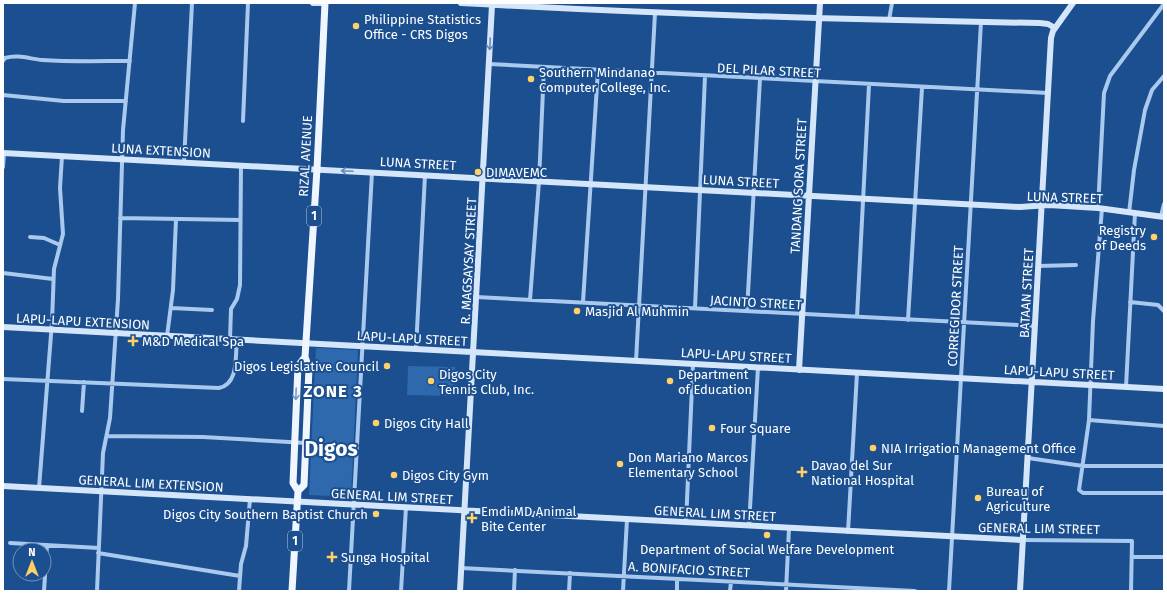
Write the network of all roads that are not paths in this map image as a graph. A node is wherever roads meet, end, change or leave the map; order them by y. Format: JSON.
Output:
{"nodes":[{"id":1,"x":135,"y":3,"type":"edge"},
{"id":2,"x":192,"y":3,"type":"edge"},
{"id":3,"x":248,"y":3,"type":"edge"},
{"id":4,"x":313,"y":3,"type":"edge"},
{"id":5,"x":325,"y":3,"type":"edge"},
{"id":6,"x":461,"y":3,"type":"edge"},
{"id":7,"x":596,"y":3,"type":"edge"},
{"id":8,"x":820,"y":3,"type":"edge"},
{"id":9,"x":892,"y":3,"type":"edge"},
{"id":10,"x":1073,"y":3,"type":"edge"},
{"id":11,"x":1164,"y":4,"type":"edge"},
{"id":12,"x":492,"y":5,"type":"junction"},
{"id":13,"x":596,"y":10,"type":"junction"},
{"id":14,"x":655,"y":13,"type":"junction"},
{"id":15,"x":818,"y":19,"type":"junction"},
{"id":16,"x":889,"y":20,"type":"junction"},
{"id":17,"x":981,"y":22,"type":"junction"},
{"id":18,"x":1054,"y":28,"type":"junction"},
{"id":19,"x":3,"y":61,"type":"edge"},
{"id":20,"x":130,"y":61,"type":"junction"},
{"id":21,"x":489,"y":64,"type":"junction"},
{"id":22,"x":544,"y":67,"type":"junction"},
{"id":23,"x":598,"y":70,"type":"junction"},
{"id":24,"x":652,"y":73,"type":"junction"},
{"id":25,"x":705,"y":76,"type":"junction"},
{"id":26,"x":1164,"y":76,"type":"edge"},
{"id":27,"x":760,"y":79,"type":"junction"},
{"id":28,"x":814,"y":82,"type":"junction"},
{"id":29,"x":869,"y":85,"type":"junction"},
{"id":30,"x":922,"y":88,"type":"junction"},
{"id":31,"x":977,"y":91,"type":"junction"},
{"id":32,"x":1048,"y":93,"type":"junction"},
{"id":33,"x":3,"y":95,"type":"edge"},
{"id":34,"x":126,"y":101,"type":"junction"},
{"id":35,"x":243,"y":121,"type":"dead end"},
{"id":36,"x":3,"y":153,"type":"edge"},
{"id":37,"x":62,"y":156,"type":"junction"},
{"id":38,"x":122,"y":159,"type":"junction"},
{"id":39,"x":184,"y":162,"type":"junction"},
{"id":40,"x":241,"y":165,"type":"junction"},
{"id":41,"x":3,"y":167,"type":"edge"},
{"id":42,"x":317,"y":169,"type":"junction"},
{"id":43,"x":372,"y":172,"type":"junction"},
{"id":44,"x":425,"y":175,"type":"junction"},
{"id":45,"x":483,"y":178,"type":"junction"},
{"id":46,"x":539,"y":181,"type":"junction"},
{"id":47,"x":592,"y":184,"type":"junction"},
{"id":48,"x":646,"y":187,"type":"junction"},
{"id":49,"x":701,"y":190,"type":"junction"},
{"id":50,"x":754,"y":192,"type":"junction"},
{"id":51,"x":810,"y":196,"type":"junction"},
{"id":52,"x":863,"y":198,"type":"junction"},
{"id":53,"x":916,"y":201,"type":"junction"},
{"id":54,"x":971,"y":204,"type":"junction"},
{"id":55,"x":1164,"y":204,"type":"edge"},
{"id":56,"x":1042,"y":206,"type":"junction"},
{"id":57,"x":1100,"y":208,"type":"junction"},
{"id":58,"x":1132,"y":213,"type":"junction"},
{"id":59,"x":1162,"y":216,"type":"edge"},
{"id":60,"x":120,"y":218,"type":"junction"},
{"id":61,"x":176,"y":219,"type":"junction"},
{"id":62,"x":240,"y":220,"type":"junction"},
{"id":63,"x":30,"y":236,"type":"dead end"},
{"id":64,"x":60,"y":245,"type":"junction"},
{"id":65,"x":1076,"y":265,"type":"dead end"},
{"id":66,"x":1038,"y":266,"type":"junction"},
{"id":67,"x":3,"y":273,"type":"edge"},
{"id":68,"x":53,"y":279,"type":"junction"},
{"id":69,"x":476,"y":297,"type":"junction"},
{"id":70,"x":530,"y":300,"type":"junction"},
{"id":71,"x":583,"y":302,"type":"junction"},
{"id":72,"x":1130,"y":302,"type":"junction"},
{"id":73,"x":639,"y":305,"type":"junction"},
{"id":74,"x":171,"y":308,"type":"junction"},
{"id":75,"x":695,"y":308,"type":"junction"},
{"id":76,"x":212,"y":310,"type":"dead end"},
{"id":77,"x":747,"y":311,"type":"junction"},
{"id":78,"x":1164,"y":311,"type":"edge"},
{"id":79,"x":802,"y":314,"type":"junction"},
{"id":80,"x":857,"y":317,"type":"junction"},
{"id":81,"x":908,"y":320,"type":"junction"},
{"id":82,"x":964,"y":323,"type":"junction"},
{"id":83,"x":1035,"y":326,"type":"junction"},
{"id":84,"x":3,"y":328,"type":"edge"},
{"id":85,"x":51,"y":330,"type":"junction"},
{"id":86,"x":116,"y":333,"type":"junction"},
{"id":87,"x":167,"y":336,"type":"junction"},
{"id":88,"x":233,"y":340,"type":"junction"},
{"id":89,"x":306,"y":343,"type":"junction"},
{"id":90,"x":361,"y":346,"type":"junction"},
{"id":91,"x":416,"y":349,"type":"junction"},
{"id":92,"x":473,"y":352,"type":"junction"},
{"id":93,"x":305,"y":357,"type":"junction"},
{"id":94,"x":636,"y":361,"type":"junction"},
{"id":95,"x":692,"y":364,"type":"junction"},
{"id":96,"x":758,"y":368,"type":"junction"},
{"id":97,"x":799,"y":370,"type":"junction"},
{"id":98,"x":858,"y":373,"type":"junction"},
{"id":99,"x":3,"y":378,"type":"edge"},
{"id":100,"x":961,"y":378,"type":"junction"},
{"id":101,"x":47,"y":380,"type":"junction"},
{"id":102,"x":84,"y":382,"type":"junction"},
{"id":103,"x":1032,"y":382,"type":"junction"},
{"id":104,"x":113,"y":384,"type":"junction"},
{"id":105,"x":1089,"y":385,"type":"junction"},
{"id":106,"x":1126,"y":387,"type":"junction"},
{"id":107,"x":1164,"y":389,"type":"edge"},
{"id":108,"x":82,"y":411,"type":"dead end"},
{"id":109,"x":1089,"y":420,"type":"junction"},
{"id":110,"x":295,"y":423,"type":"junction"},
{"id":111,"x":307,"y":423,"type":"junction"},
{"id":112,"x":1164,"y":426,"type":"edge"},
{"id":113,"x":108,"y":436,"type":"junction"},
{"id":114,"x":294,"y":442,"type":"junction"},
{"id":115,"x":306,"y":443,"type":"junction"},
{"id":116,"x":1028,"y":458,"type":"junction"},
{"id":117,"x":1082,"y":466,"type":"junction"},
{"id":118,"x":1164,"y":466,"type":"edge"},
{"id":119,"x":3,"y":486,"type":"edge"},
{"id":120,"x":39,"y":488,"type":"junction"},
{"id":121,"x":102,"y":491,"type":"junction"},
{"id":122,"x":298,"y":491,"type":"junction"},
{"id":123,"x":1164,"y":493,"type":"edge"},
{"id":124,"x":250,"y":499,"type":"junction"},
{"id":125,"x":297,"y":502,"type":"junction"},
{"id":126,"x":352,"y":504,"type":"junction"},
{"id":127,"x":406,"y":507,"type":"junction"},
{"id":128,"x":465,"y":511,"type":"junction"},
{"id":129,"x":627,"y":519,"type":"junction"},
{"id":130,"x":686,"y":523,"type":"junction"},
{"id":131,"x":749,"y":526,"type":"junction"},
{"id":132,"x":789,"y":528,"type":"junction"},
{"id":133,"x":848,"y":532,"type":"junction"},
{"id":134,"x":952,"y":537,"type":"junction"},
{"id":135,"x":1023,"y":540,"type":"junction"},
{"id":136,"x":52,"y":545,"type":"edge"},
{"id":137,"x":99,"y":548,"type":"junction"},
{"id":138,"x":98,"y":553,"type":"junction"},
{"id":139,"x":1132,"y":557,"type":"junction"},
{"id":140,"x":1164,"y":557,"type":"edge"},
{"id":141,"x":462,"y":568,"type":"junction"},
{"id":142,"x":515,"y":570,"type":"junction"},
{"id":143,"x":570,"y":573,"type":"junction"},
{"id":144,"x":240,"y":576,"type":"junction"},
{"id":145,"x":624,"y":576,"type":"junction"},
{"id":146,"x":677,"y":579,"type":"junction"},
{"id":147,"x":731,"y":582,"type":"junction"},
{"id":148,"x":786,"y":584,"type":"junction"},
{"id":149,"x":840,"y":589,"type":"edge"},
{"id":150,"x":893,"y":590,"type":"edge"},
{"id":151,"x":96,"y":591,"type":"edge"},
{"id":152,"x":239,"y":591,"type":"edge"},
{"id":153,"x":292,"y":591,"type":"edge"},
{"id":154,"x":349,"y":591,"type":"edge"},
{"id":155,"x":401,"y":591,"type":"edge"},
{"id":156,"x":460,"y":591,"type":"edge"},
{"id":157,"x":514,"y":591,"type":"edge"},
{"id":158,"x":569,"y":591,"type":"edge"},
{"id":159,"x":623,"y":591,"type":"edge"},
{"id":160,"x":677,"y":591,"type":"edge"},
{"id":161,"x":730,"y":591,"type":"edge"},
{"id":162,"x":786,"y":591,"type":"edge"},
{"id":163,"x":915,"y":591,"type":"edge"},
{"id":164,"x":949,"y":591,"type":"edge"},
{"id":165,"x":1020,"y":591,"type":"edge"},
{"id":166,"x":1132,"y":591,"type":"edge"}],
"edges":[{"from":1,"to":20,"type":"street"},
{"from":2,"to":39,"type":"street"},
{"from":3,"to":35,"type":"street"},
{"from":4,"to":5,"type":"street"},
{"from":5,"to":42,"type":"main road","name":"RIZAL AVENUE","number":"1"},
{"from":6,"to":12,"type":"street"},
{"from":7,"to":13,"type":"street"},
{"from":8,"to":15,"type":"street","name":"TANDANG SORA STREET"},
{"from":9,"to":16,"type":"street"},
{"from":10,"to":18,"type":"street","name":"BATAAN STREET"},
{"from":11,"to":57,"type":"street"},
{"from":12,"to":13,"type":"street"},
{"from":12,"to":21,"type":"street","name":"R. MAGSAYSAY STREET","one_way":true},
{"from":13,"to":14,"type":"street"},
{"from":14,"to":15,"type":"street"},
{"from":14,"to":24,"type":"street"},
{"from":15,"to":16,"type":"street"},
{"from":15,"to":28,"type":"street","name":"TANDANG SORA STREET"},
{"from":16,"to":17,"type":"street"},
{"from":17,"to":18,"type":"street"},
{"from":17,"to":31,"type":"street","name":"CORREGIDOR STREET"},
{"from":18,"to":32,"type":"street","name":"BATAAN STREET"},
{"from":19,"to":20,"type":"street"},
{"from":20,"to":34,"type":"street"},
{"from":21,"to":22,"type":"street","name":"DEL PILAR STREET"},
{"from":21,"to":45,"type":"street","name":"R. MAGSAYSAY STREET"},
{"from":22,"to":23,"type":"street","name":"DEL PILAR STREET"},
{"from":22,"to":46,"type":"street"},
{"from":23,"to":24,"type":"street","name":"DEL PILAR STREET"},
{"from":23,"to":47,"type":"street"},
{"from":24,"to":25,"type":"street","name":"DEL PILAR STREET"},
{"from":24,"to":48,"type":"street"},
{"from":25,"to":27,"type":"street","name":"DEL PILAR STREET"},
{"from":25,"to":49,"type":"street"},
{"from":26,"to":58,"type":"street"},
{"from":27,"to":28,"type":"street","name":"DEL PILAR STREET"},
{"from":27,"to":50,"type":"street"},
{"from":28,"to":29,"type":"street","name":"DEL PILAR STREET"},
{"from":28,"to":51,"type":"street","name":"TANDANG SORA STREET"},
{"from":29,"to":30,"type":"street","name":"DEL PILAR STREET"},
{"from":29,"to":52,"type":"street"},
{"from":30,"to":31,"type":"street","name":"DEL PILAR STREET"},
{"from":30,"to":53,"type":"street"},
{"from":31,"to":32,"type":"street","name":"DEL PILAR STREET"},
{"from":31,"to":54,"type":"street","name":"CORREGIDOR STREET"},
{"from":32,"to":56,"type":"street","name":"BATAAN STREET"},
{"from":33,"to":34,"type":"street"},
{"from":34,"to":38,"type":"street"},
{"from":36,"to":37,"type":"street","name":"LUNA EXTENSION"},
{"from":36,"to":41,"type":"street"},
{"from":37,"to":38,"type":"street","name":"LUNA EXTENSION"},
{"from":37,"to":64,"type":"street"},
{"from":38,"to":39,"type":"street","name":"LUNA EXTENSION"},
{"from":38,"to":60,"type":"street"},
{"from":39,"to":40,"type":"street","name":"LUNA EXTENSION"},
{"from":40,"to":42,"type":"street","name":"LUNA EXTENSION"},
{"from":40,"to":62,"type":"street"},
{"from":43,"to":42,"type":"street","name":"LUNA STREET","one_way":true},
{"from":42,"to":89,"type":"main road","name":"RIZAL AVENUE","number":"1"},
{"from":43,"to":44,"type":"street","name":"LUNA STREET"},
{"from":43,"to":90,"type":"street"},
{"from":44,"to":45,"type":"street","name":"LUNA STREET"},
{"from":44,"to":91,"type":"street"},
{"from":45,"to":46,"type":"street","name":"LUNA STREET"},
{"from":45,"to":69,"type":"street","name":"R. MAGSAYSAY STREET"},
{"from":46,"to":47,"type":"street","name":"LUNA STREET"},
{"from":46,"to":70,"type":"street"},
{"from":47,"to":48,"type":"street","name":"LUNA STREET"},
{"from":47,"to":71,"type":"street"},
{"from":48,"to":49,"type":"street","name":"LUNA STREET"},
{"from":48,"to":73,"type":"street"},
{"from":49,"to":50,"type":"street","name":"LUNA STREET"},
{"from":49,"to":75,"type":"street"},
{"from":50,"to":51,"type":"street","name":"LUNA STREET"},
{"from":50,"to":77,"type":"street"},
{"from":51,"to":52,"type":"street","name":"LUNA STREET"},
{"from":51,"to":79,"type":"street","name":"TANDANG SORA STREET"},
{"from":52,"to":53,"type":"street","name":"LUNA STREET"},
{"from":52,"to":80,"type":"street"},
{"from":53,"to":54,"type":"street","name":"LUNA STREET"},
{"from":53,"to":81,"type":"street"},
{"from":54,"to":56,"type":"street","name":"LUNA STREET"},
{"from":54,"to":82,"type":"street","name":"CORREGIDOR STREET"},
{"from":55,"to":59,"type":"street"},
{"from":56,"to":57,"type":"street","name":"LUNA STREET"},
{"from":56,"to":66,"type":"street","name":"BATAAN STREET"},
{"from":57,"to":58,"type":"street","name":"LUNA STREET"},
{"from":57,"to":105,"type":"street"},
{"from":58,"to":59,"type":"street","name":"LUNA STREET"},
{"from":58,"to":72,"type":"street"},
{"from":60,"to":61,"type":"street"},
{"from":60,"to":86,"type":"street"},
{"from":61,"to":62,"type":"street"},
{"from":61,"to":74,"type":"street"},
{"from":62,"to":88,"type":"street"},
{"from":63,"to":64,"type":"street"},
{"from":64,"to":68,"type":"street"},
{"from":65,"to":66,"type":"street"},
{"from":66,"to":83,"type":"street","name":"BATAAN STREET"},
{"from":67,"to":68,"type":"street"},
{"from":68,"to":85,"type":"street"},
{"from":69,"to":70,"type":"street","name":"JACINTO STREET"},
{"from":69,"to":92,"type":"street","name":"R. MAGSAYSAY STREET"},
{"from":70,"to":71,"type":"street","name":"JACINTO STREET"},
{"from":71,"to":73,"type":"street","name":"JACINTO STREET"},
{"from":72,"to":78,"type":"street"},
{"from":72,"to":106,"type":"street"},
{"from":73,"to":75,"type":"street","name":"JACINTO STREET"},
{"from":73,"to":94,"type":"street"},
{"from":74,"to":76,"type":"street"},
{"from":74,"to":87,"type":"street"},
{"from":75,"to":77,"type":"street","name":"JACINTO STREET"},
{"from":77,"to":79,"type":"street","name":"JACINTO STREET"},
{"from":79,"to":80,"type":"street","name":"JACINTO STREET"},
{"from":79,"to":97,"type":"street","name":"TANDANG SORA STREET"},
{"from":80,"to":81,"type":"street","name":"JACINTO STREET"},
{"from":81,"to":82,"type":"street","name":"JACINTO STREET"},
{"from":82,"to":83,"type":"street","name":"JACINTO STREET"},
{"from":82,"to":100,"type":"street","name":"CORREGIDOR STREET"},
{"from":83,"to":103,"type":"street","name":"BATAAN STREET"},
{"from":84,"to":85,"type":"street","name":"LAPU-LAPU EXTENSION"},
{"from":85,"to":86,"type":"street","name":"LAPU-LAPU EXTENSION"},
{"from":85,"to":101,"type":"street"},
{"from":86,"to":87,"type":"street","name":"LAPU-LAPU EXTENSION"},
{"from":86,"to":104,"type":"street"},
{"from":87,"to":88,"type":"street","name":"LAPU-LAPU EXTENSION"},
{"from":88,"to":89,"type":"street","name":"LAPU-LAPU EXTENSION"},
{"from":88,"to":104,"type":"street"},
{"from":89,"to":90,"type":"street","name":"LAPU-LAPU STREET"},
{"from":89,"to":93,"type":"main road","name":"RIZAL AVENUE","number":"1"},
{"from":90,"to":91,"type":"street","name":"LAPU-LAPU STREET"},
{"from":90,"to":126,"type":"street"},
{"from":91,"to":92,"type":"street","name":"LAPU-LAPU STREET"},
{"from":92,"to":94,"type":"street","name":"LAPU-LAPU STREET"},
{"from":92,"to":128,"type":"street","name":"R. MAGSAYSAY STREET"},
{"from":93,"to":110,"type":"main road","name":"RIZAL AVENUE","number":"1","one_way":true},
{"from":93,"to":111,"type":"main road","name":"RIZAL AVENUE","number":"1"},
{"from":94,"to":95,"type":"street","name":"LAPU-LAPU STREET"},
{"from":95,"to":96,"type":"street","name":"LAPU-LAPU STREET"},
{"from":95,"to":130,"type":"street"},
{"from":96,"to":97,"type":"street","name":"LAPU-LAPU STREET"},
{"from":96,"to":131,"type":"street"},
{"from":97,"to":98,"type":"street","name":"LAPU-LAPU STREET"},
{"from":98,"to":100,"type":"street","name":"LAPU-LAPU STREET"},
{"from":98,"to":133,"type":"street"},
{"from":99,"to":101,"type":"street"},
{"from":100,"to":103,"type":"street","name":"LAPU-LAPU STREET"},
{"from":100,"to":134,"type":"street","name":"CORREGIDOR STREET"},
{"from":101,"to":102,"type":"street"},
{"from":101,"to":120,"type":"street"},
{"from":102,"to":104,"type":"street"},
{"from":102,"to":108,"type":"street"},
{"from":103,"to":105,"type":"street","name":"LAPU-LAPU STREET"},
{"from":103,"to":116,"type":"street","name":"BATAAN STREET"},
{"from":104,"to":113,"type":"street"},
{"from":105,"to":106,"type":"street","name":"LAPU-LAPU STREET"},
{"from":105,"to":109,"type":"street"},
{"from":106,"to":107,"type":"street","name":"LAPU-LAPU STREET"},
{"from":109,"to":112,"type":"street"},
{"from":109,"to":117,"type":"street"},
{"from":110,"to":111,"type":"main road"},
{"from":110,"to":114,"type":"main road","name":"RIZAL AVENUE","number":"1"},
{"from":111,"to":115,"type":"main road","name":"RIZAL AVENUE","number":"1"},
{"from":113,"to":114,"type":"street"},
{"from":113,"to":121,"type":"street"},
{"from":114,"to":115,"type":"street"},
{"from":114,"to":122,"type":"main road","name":"RIZAL AVENUE","number":"1"},
{"from":115,"to":122,"type":"main road","name":"RIZAL AVENUE","number":"1"},
{"from":116,"to":117,"type":"street"},
{"from":116,"to":135,"type":"street","name":"BATAAN STREET"},
{"from":117,"to":118,"type":"street"},
{"from":117,"to":123,"type":"street"},
{"from":119,"to":120,"type":"street","name":"GENERAL LIM EXTENSION"},
{"from":120,"to":121,"type":"street","name":"GENERAL LIM EXTENSION"},
{"from":121,"to":124,"type":"street","name":"GENERAL LIM EXTENSION"},
{"from":121,"to":137,"type":"street"},
{"from":122,"to":125,"type":"main road","name":"RIZAL AVENUE","number":"1"},
{"from":124,"to":125,"type":"street","name":"GENERAL LIM EXTENSION"},
{"from":124,"to":144,"type":"street"},
{"from":125,"to":126,"type":"street","name":"GENERAL LIM STREET"},
{"from":125,"to":153,"type":"main road","name":"RIZAL AVENUE","number":"1"},
{"from":126,"to":127,"type":"street","name":"GENERAL LIM STREET"},
{"from":126,"to":154,"type":"street"},
{"from":127,"to":128,"type":"street","name":"GENERAL LIM STREET"},
{"from":127,"to":155,"type":"street"},
{"from":128,"to":129,"type":"street","name":"GENERAL LIM STREET"},
{"from":128,"to":141,"type":"street","name":"R. MAGSAYSAY STREET"},
{"from":129,"to":130,"type":"street","name":"GENERAL LIM STREET"},
{"from":129,"to":145,"type":"street"},
{"from":130,"to":131,"type":"street","name":"GENERAL LIM STREET"},
{"from":131,"to":132,"type":"street","name":"GENERAL LIM STREET"},
{"from":132,"to":133,"type":"street","name":"GENERAL LIM STREET"},
{"from":132,"to":148,"type":"street"},
{"from":133,"to":134,"type":"street","name":"GENERAL LIM STREET"},
{"from":134,"to":135,"type":"street","name":"GENERAL LIM STREET"},
{"from":134,"to":164,"type":"street","name":"CORREGIDOR STREET"},
{"from":135,"to":139,"type":"street","name":"GENERAL LIM STREET"},
{"from":135,"to":165,"type":"street","name":"BATAAN STREET"},
{"from":136,"to":137,"type":"street"},
{"from":137,"to":138,"type":"street"},
{"from":138,"to":144,"type":"street"},
{"from":138,"to":151,"type":"street"},
{"from":139,"to":140,"type":"street"},
{"from":139,"to":166,"type":"street"},
{"from":141,"to":142,"type":"street","name":"A. BONIFACIO STREET"},
{"from":141,"to":156,"type":"street","name":"R. MAGSAYSAY STREET"},
{"from":142,"to":143,"type":"street","name":"A. BONIFACIO STREET"},
{"from":142,"to":157,"type":"street"},
{"from":143,"to":145,"type":"street","name":"A. BONIFACIO STREET"},
{"from":143,"to":158,"type":"street"},
{"from":144,"to":152,"type":"street"},
{"from":145,"to":146,"type":"street","name":"A. BONIFACIO STREET"},
{"from":145,"to":159,"type":"street"},
{"from":146,"to":147,"type":"street","name":"A. BONIFACIO STREET"},
{"from":146,"to":160,"type":"street"},
{"from":147,"to":148,"type":"street","name":"A. BONIFACIO STREET"},
{"from":147,"to":161,"type":"street"},
{"from":148,"to":149,"type":"street","name":"A. BONIFACIO STREET"},
{"from":148,"to":162,"type":"street"},
{"from":149,"to":150,"type":"street","name":"A. BONIFACIO STREET"},
{"from":150,"to":163,"type":"street","name":"A. BONIFACIO STREET"}]}
